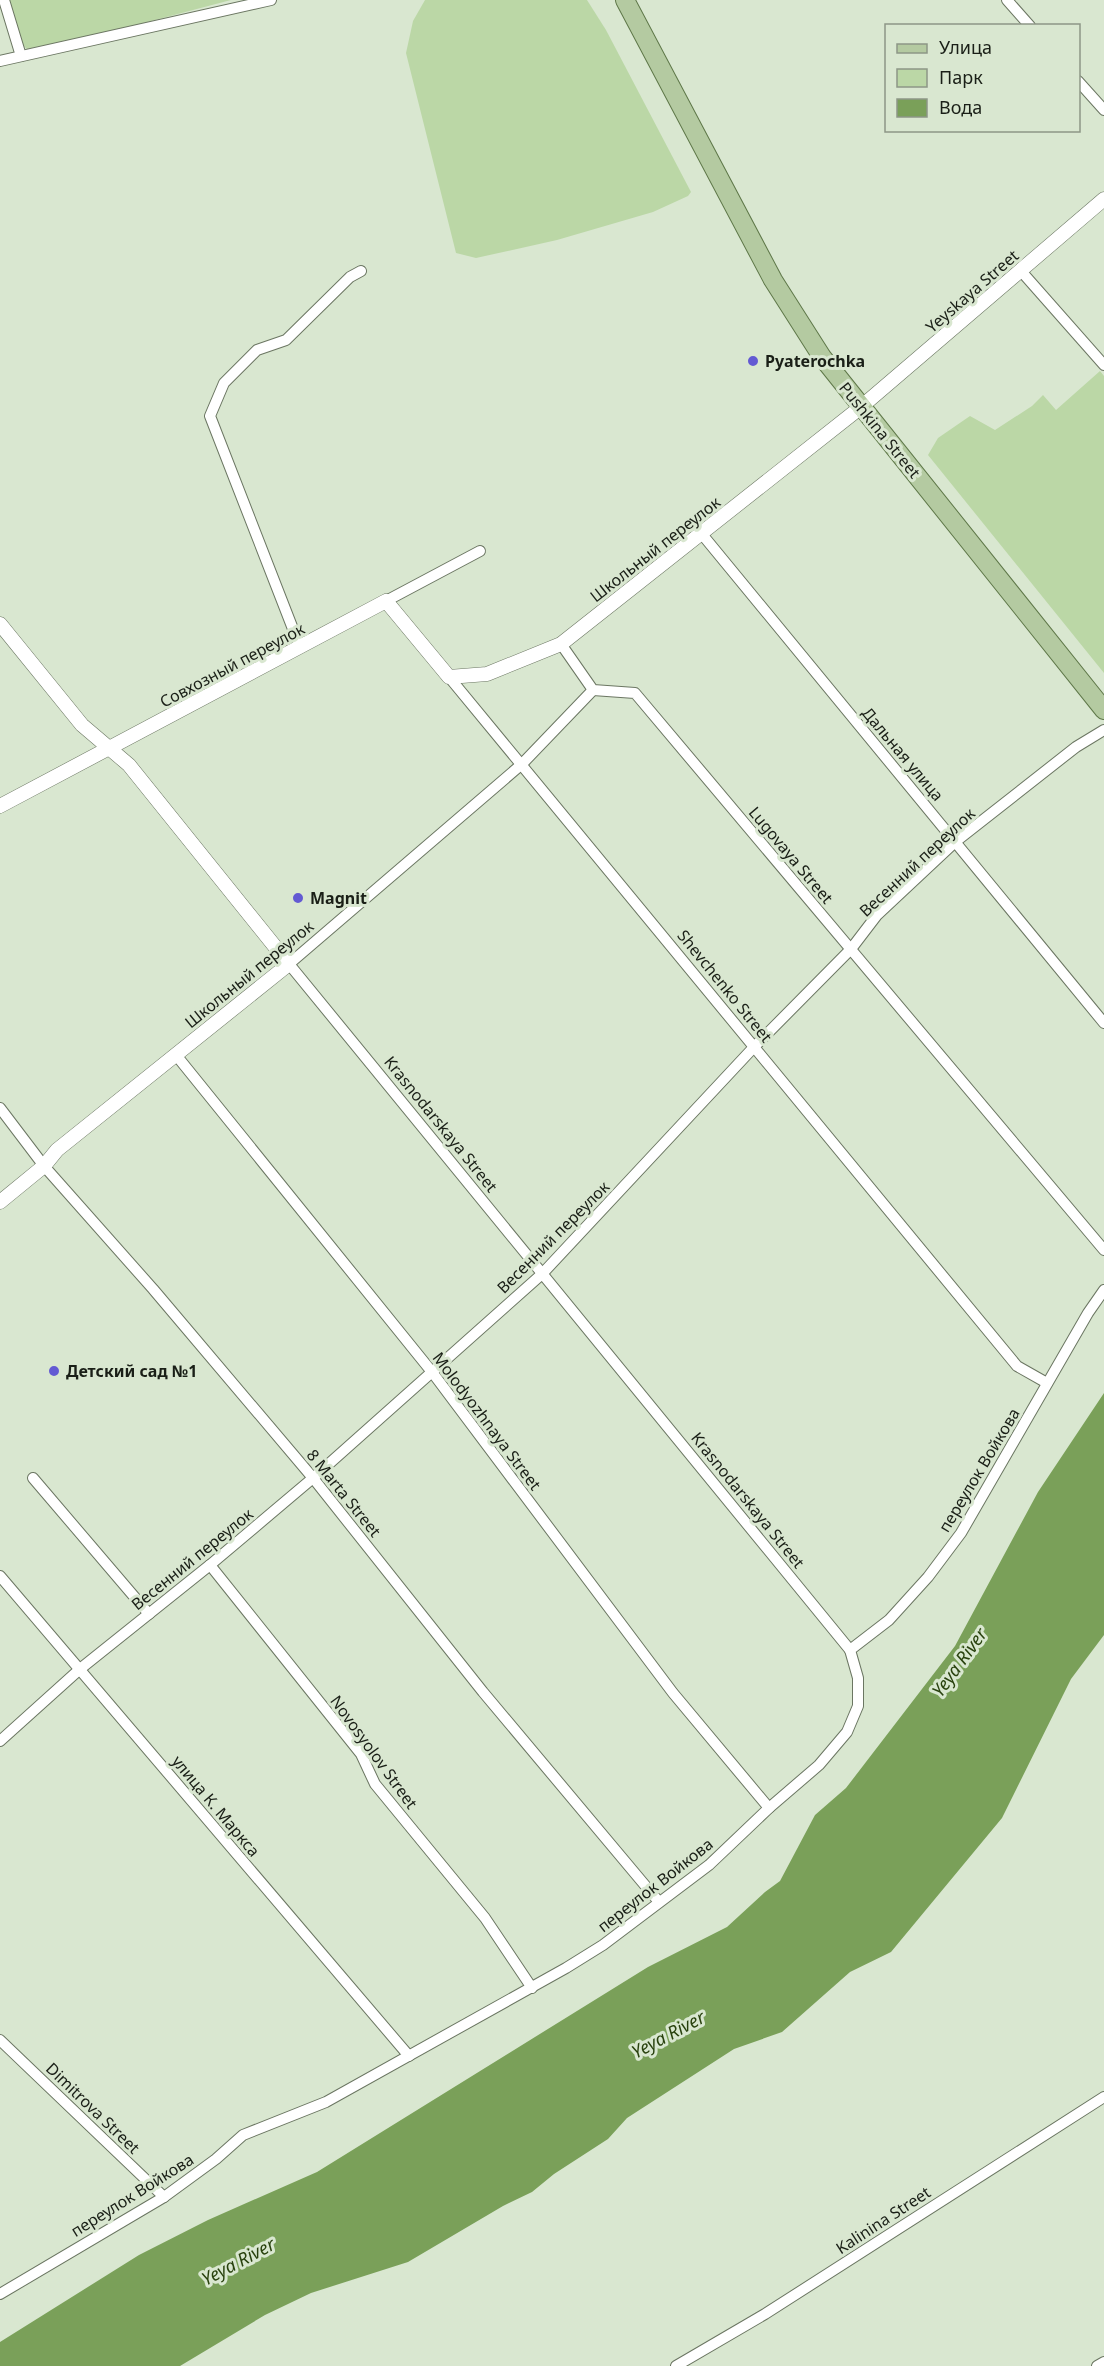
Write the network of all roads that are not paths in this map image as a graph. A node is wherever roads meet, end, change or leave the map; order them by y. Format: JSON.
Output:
{"nodes":[{"id":1,"x":4,"y":0,"type":"edge"},
{"id":2,"x":271,"y":0,"type":"edge"},
{"id":3,"x":625,"y":0,"type":"edge"},
{"id":4,"x":1007,"y":0,"type":"edge"},
{"id":5,"x":1028,"y":24,"type":"edge"},
{"id":6,"x":21,"y":56,"type":"junction"},
{"id":7,"x":0,"y":61,"type":"edge"},
{"id":8,"x":1080,"y":83,"type":"edge"},
{"id":9,"x":1104,"y":110,"type":"edge"},
{"id":10,"x":1104,"y":199,"type":"edge"},
{"id":11,"x":361,"y":271,"type":"dead end"},
{"id":12,"x":1021,"y":271,"type":"junction"},
{"id":13,"x":1104,"y":365,"type":"edge"},
{"id":14,"x":861,"y":407,"type":"junction"},
{"id":15,"x":701,"y":533,"type":"junction"},
{"id":16,"x":480,"y":551,"type":"dead end"},
{"id":17,"x":386,"y":601,"type":"junction"},
{"id":18,"x":0,"y":624,"type":"edge"},
{"id":19,"x":561,"y":645,"type":"junction"},
{"id":20,"x":300,"y":647,"type":"junction"},
{"id":21,"x":449,"y":677,"type":"junction"},
{"id":22,"x":593,"y":690,"type":"junction"},
{"id":23,"x":1104,"y":710,"type":"edge"},
{"id":24,"x":1104,"y":730,"type":"edge"},
{"id":25,"x":110,"y":750,"type":"junction"},
{"id":26,"x":522,"y":764,"type":"junction"},
{"id":27,"x":0,"y":806,"type":"edge"},
{"id":28,"x":956,"y":842,"type":"junction"},
{"id":29,"x":850,"y":949,"type":"junction"},
{"id":30,"x":289,"y":964,"type":"junction"},
{"id":31,"x":1104,"y":1023,"type":"edge"},
{"id":32,"x":754,"y":1047,"type":"junction"},
{"id":33,"x":176,"y":1055,"type":"junction"},
{"id":34,"x":0,"y":1108,"type":"edge"},
{"id":35,"x":44,"y":1166,"type":"junction"},
{"id":36,"x":0,"y":1202,"type":"edge"},
{"id":37,"x":1104,"y":1250,"type":"edge"},
{"id":38,"x":542,"y":1274,"type":"junction"},
{"id":39,"x":1104,"y":1290,"type":"edge"},
{"id":40,"x":432,"y":1372,"type":"junction"},
{"id":41,"x":1047,"y":1383,"type":"junction"},
{"id":42,"x":33,"y":1478,"type":"dead end"},
{"id":43,"x":313,"y":1478,"type":"junction"},
{"id":44,"x":210,"y":1565,"type":"junction"},
{"id":45,"x":0,"y":1576,"type":"edge"},
{"id":46,"x":149,"y":1614,"type":"junction"},
{"id":47,"x":850,"y":1650,"type":"junction"},
{"id":48,"x":80,"y":1669,"type":"junction"},
{"id":49,"x":0,"y":1741,"type":"edge"},
{"id":50,"x":769,"y":1808,"type":"junction"},
{"id":51,"x":659,"y":1902,"type":"junction"},
{"id":52,"x":532,"y":1988,"type":"junction"},
{"id":53,"x":0,"y":2040,"type":"edge"},
{"id":54,"x":409,"y":2056,"type":"junction"},
{"id":55,"x":1104,"y":2097,"type":"edge"},
{"id":56,"x":164,"y":2197,"type":"junction"},
{"id":57,"x":0,"y":2294,"type":"edge"},
{"id":58,"x":1104,"y":2362,"type":"edge"},
{"id":59,"x":676,"y":2366,"type":"edge"},
{"id":60,"x":1097,"y":2366,"type":"edge"}],
"edges":[{"from":1,"to":6,"type":"street"},
{"from":2,"to":6,"type":"street"},
{"from":3,"to":14,"type":"main road","name":"Pushkina Street"},
{"from":4,"to":5,"type":"street"},
{"from":6,"to":7,"type":"street"},
{"from":8,"to":9,"type":"street"},
{"from":10,"to":12,"type":"street","name":"Yeyskaya Street"},
{"from":11,"to":20,"type":"street"},
{"from":12,"to":13,"type":"street"},
{"from":12,"to":14,"type":"street","name":"Yeyskaya Street"},
{"from":14,"to":15,"type":"street","name":"Школьный переулок"},
{"from":14,"to":23,"type":"main road","name":"Pushkina Street"},
{"from":15,"to":19,"type":"street","name":"Школьный переулок"},
{"from":15,"to":28,"type":"street","name":"Дальная улица"},
{"from":16,"to":17,"type":"street","name":"Совхозный переулок"},
{"from":17,"to":20,"type":"street","name":"Совхозный переулок"},
{"from":17,"to":21,"type":"street","name":"Shevchenko Street"},
{"from":18,"to":25,"type":"street","name":"Krasnodarskaya Street"},
{"from":19,"to":21,"type":"street","name":"Школьный переулок"},
{"from":19,"to":22,"type":"street"},
{"from":20,"to":25,"type":"street","name":"Совхозный переулок"},
{"from":21,"to":26,"type":"street","name":"Shevchenko Street"},
{"from":22,"to":26,"type":"street","name":"Школьный переулок"},
{"from":22,"to":29,"type":"street","name":"Lugovaya Street"},
{"from":24,"to":28,"type":"street","name":"Весенний переулок"},
{"from":25,"to":27,"type":"street","name":"Совхозный переулок"},
{"from":25,"to":30,"type":"street","name":"Krasnodarskaya Street"},
{"from":26,"to":30,"type":"street","name":"Школьный переулок"},
{"from":26,"to":32,"type":"street","name":"Shevchenko Street"},
{"from":28,"to":29,"type":"street","name":"Весенний переулок"},
{"from":28,"to":31,"type":"street","name":"Дальная улица"},
{"from":29,"to":32,"type":"street","name":"Весенний переулок"},
{"from":29,"to":37,"type":"street","name":"Lugovaya Street"},
{"from":30,"to":33,"type":"street","name":"Школьный переулок"},
{"from":30,"to":38,"type":"street","name":"Krasnodarskaya Street"},
{"from":32,"to":38,"type":"street","name":"Весенний переулок"},
{"from":32,"to":41,"type":"street","name":"Shevchenko Street"},
{"from":33,"to":35,"type":"street","name":"Школьный переулок"},
{"from":33,"to":40,"type":"street","name":"Molodyozhnaya Street"},
{"from":34,"to":35,"type":"street","name":"8 Marta Street"},
{"from":35,"to":36,"type":"street","name":"Школьный переулок"},
{"from":35,"to":43,"type":"street","name":"8 Marta Street"},
{"from":38,"to":40,"type":"street","name":"Весенний переулок"},
{"from":38,"to":47,"type":"street","name":"Krasnodarskaya Street"},
{"from":39,"to":41,"type":"street","name":"переулок Войкова"},
{"from":40,"to":43,"type":"street","name":"Весенний переулок"},
{"from":40,"to":50,"type":"street","name":"Molodyozhnaya Street"},
{"from":41,"to":47,"type":"street","name":"переулок Войкова"},
{"from":42,"to":46,"type":"street"},
{"from":43,"to":44,"type":"street","name":"Весенний переулок"},
{"from":43,"to":51,"type":"street","name":"8 Marta Street"},
{"from":44,"to":46,"type":"street","name":"Весенний переулок"},
{"from":44,"to":52,"type":"street","name":"Novosyolov Street"},
{"from":45,"to":48,"type":"street","name":"улица К. Маркса"},
{"from":46,"to":48,"type":"street","name":"Весенний переулок"},
{"from":47,"to":50,"type":"street","name":"переулок Войкова"},
{"from":48,"to":49,"type":"street","name":"Весенний переулок"},
{"from":48,"to":54,"type":"street","name":"улица К. Маркса"},
{"from":50,"to":51,"type":"street","name":"переулок Войкова"},
{"from":51,"to":52,"type":"street","name":"переулок Войкова"},
{"from":52,"to":54,"type":"street","name":"переулок Войкова"},
{"from":53,"to":56,"type":"street","name":"Dimitrova Street"},
{"from":54,"to":56,"type":"street","name":"переулок Войкова"},
{"from":55,"to":59,"type":"street","name":"Kalinina Street"},
{"from":56,"to":57,"type":"street","name":"переулок Войкова"},
{"from":58,"to":60,"type":"street"}]}
